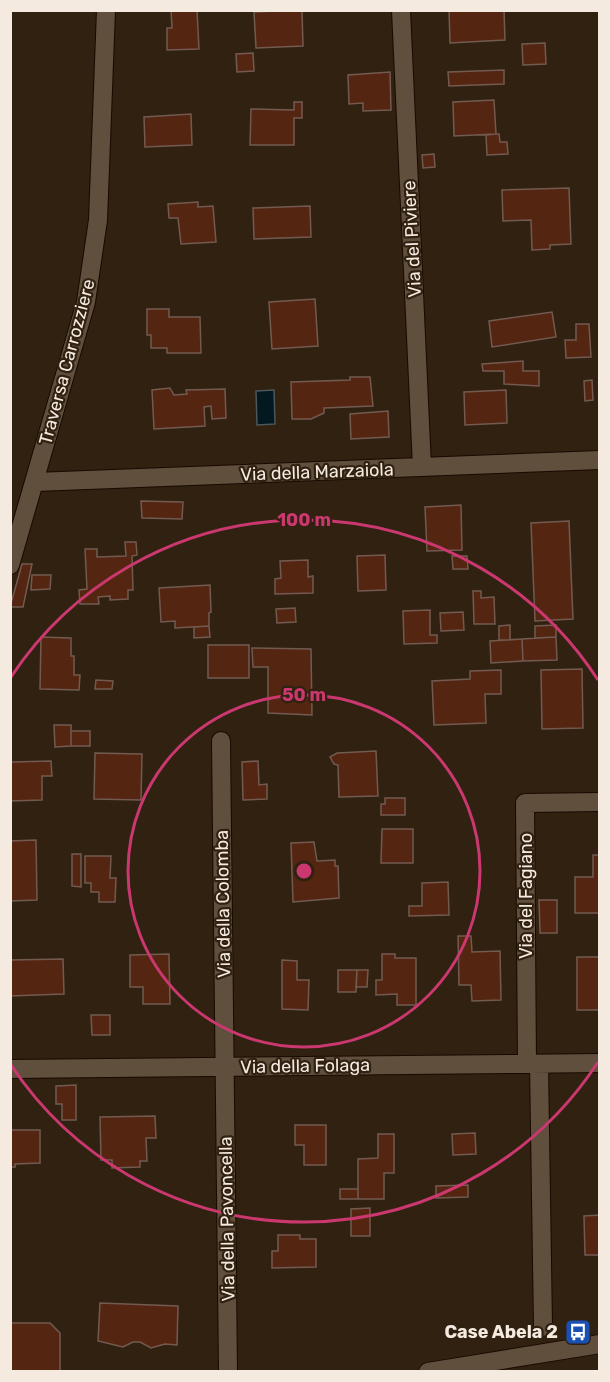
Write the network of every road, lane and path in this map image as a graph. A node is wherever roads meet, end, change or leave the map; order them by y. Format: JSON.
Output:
{"nodes":[{"id":1,"x":106,"y":10,"type":"edge"},
{"id":2,"x":401,"y":10,"type":"edge"},
{"id":3,"x":600,"y":460,"type":"edge"},
{"id":4,"x":422,"y":468,"type":"junction"},
{"id":5,"x":35,"y":482,"type":"junction"},
{"id":6,"x":10,"y":565,"type":"edge"},
{"id":7,"x":221,"y":741,"type":"dead end"},
{"id":8,"x":600,"y":802,"type":"edge"},
{"id":9,"x":600,"y":1063,"type":"edge"},
{"id":10,"x":533,"y":1064,"type":"junction"},
{"id":11,"x":225,"y":1067,"type":"junction"},
{"id":12,"x":10,"y":1069,"type":"edge"},
{"id":13,"x":543,"y":1327,"type":"dead end"},
{"id":14,"x":600,"y":1344,"type":"edge"},
{"id":15,"x":514,"y":1365,"type":"edge"},
{"id":16,"x":228,"y":1371,"type":"edge"},
{"id":17,"x":428,"y":1371,"type":"edge"}],
"edges":[{"from":1,"to":5,"type":"street","name":"Traversa Carrozziere"},
{"from":2,"to":4,"type":"street","name":"Via del Piviere"},
{"from":3,"to":4,"type":"street","name":"Via della Marzaiola"},
{"from":4,"to":5,"type":"street","name":"Via della Marzaiola"},
{"from":5,"to":6,"type":"street","name":"Traversa Carrozziere"},
{"from":7,"to":11,"type":"street","name":"Via della Colomba"},
{"from":8,"to":10,"type":"street","name":"Via del Fagiano"},
{"from":9,"to":10,"type":"street","name":"Via della Folaga"},
{"from":10,"to":11,"type":"street","name":"Via della Folaga"},
{"from":10,"to":13,"type":"street","name":"Via del Fagiano"},
{"from":11,"to":12,"type":"street","name":"Via della Folaga"},
{"from":11,"to":16,"type":"street","name":"Via della Pavoncella"},
{"from":14,"to":15,"type":"street"},
{"from":15,"to":17,"type":"street"}]}
